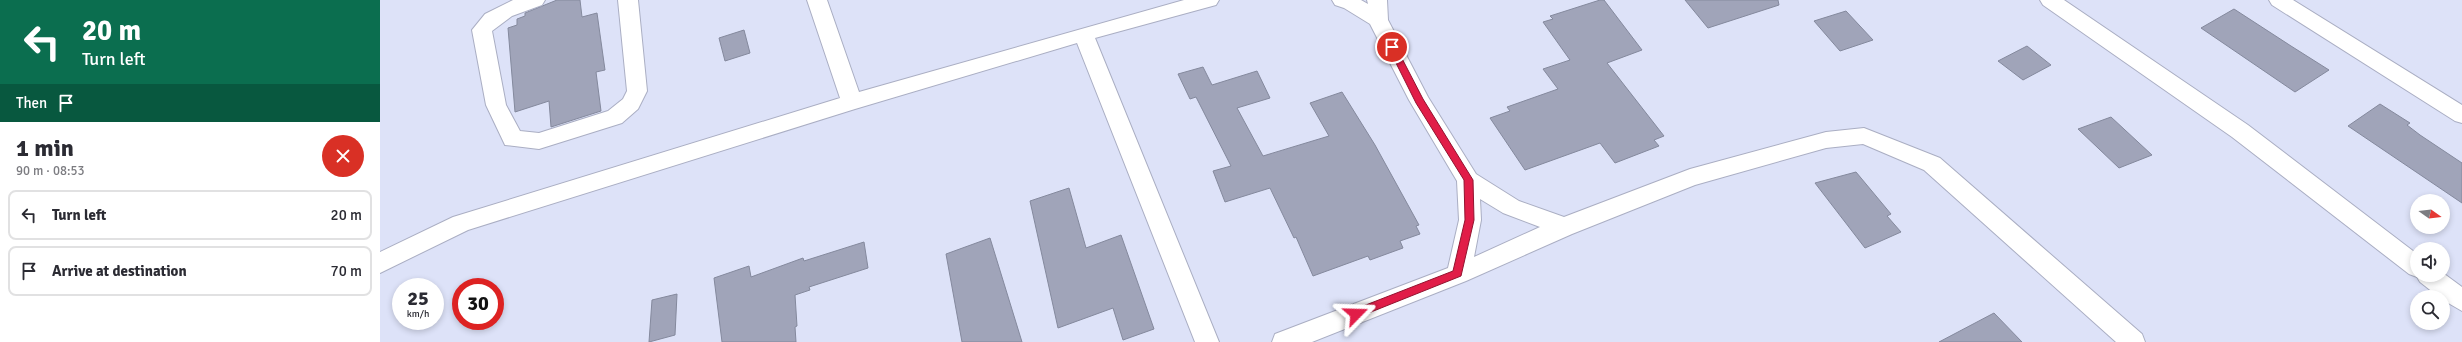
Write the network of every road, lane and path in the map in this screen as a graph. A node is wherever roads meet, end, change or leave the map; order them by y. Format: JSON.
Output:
{"nodes":[{"id":1,"x":535,"y":0,"type":"edge"},
{"id":2,"x":817,"y":0,"type":"edge"},
{"id":3,"x":1209,"y":0,"type":"edge"},
{"id":4,"x":1342,"y":0,"type":"edge"},
{"id":5,"x":2050,"y":0,"type":"edge"},
{"id":6,"x":2279,"y":0,"type":"edge"},
{"id":7,"x":631,"y":1,"type":"edge"},
{"id":8,"x":1378,"y":10,"type":"edge"},
{"id":9,"x":1083,"y":34,"type":"junction"},
{"id":10,"x":852,"y":102,"type":"junction"},
{"id":11,"x":2462,"y":115,"type":"edge"},
{"id":12,"x":1468,"y":180,"type":"junction"},
{"id":13,"x":1564,"y":227,"type":"junction"},
{"id":14,"x":2410,"y":262,"type":"edge"},
{"id":15,"x":380,"y":263,"type":"edge"},
{"id":16,"x":1458,"y":274,"type":"junction"},
{"id":17,"x":2437,"y":282,"type":"edge"},
{"id":18,"x":2462,"y":301,"type":"edge"},
{"id":19,"x":1207,"y":342,"type":"edge"},
{"id":20,"x":1284,"y":342,"type":"edge"},
{"id":21,"x":2133,"y":342,"type":"edge"}],
"edges":[{"from":1,"to":7,"type":"street"},
{"from":2,"to":10,"type":"street"},
{"from":3,"to":9,"type":"street"},
{"from":4,"to":8,"type":"street"},
{"from":5,"to":14,"type":"street"},
{"from":6,"to":11,"type":"street"},
{"from":8,"to":12,"type":"street"},
{"from":9,"to":10,"type":"street"},
{"from":9,"to":19,"type":"street"},
{"from":10,"to":15,"type":"street"},
{"from":12,"to":13,"type":"street"},
{"from":12,"to":16,"type":"street"},
{"from":13,"to":16,"type":"street"},
{"from":13,"to":21,"type":"street"},
{"from":16,"to":20,"type":"street"},
{"from":17,"to":18,"type":"street"}]}
